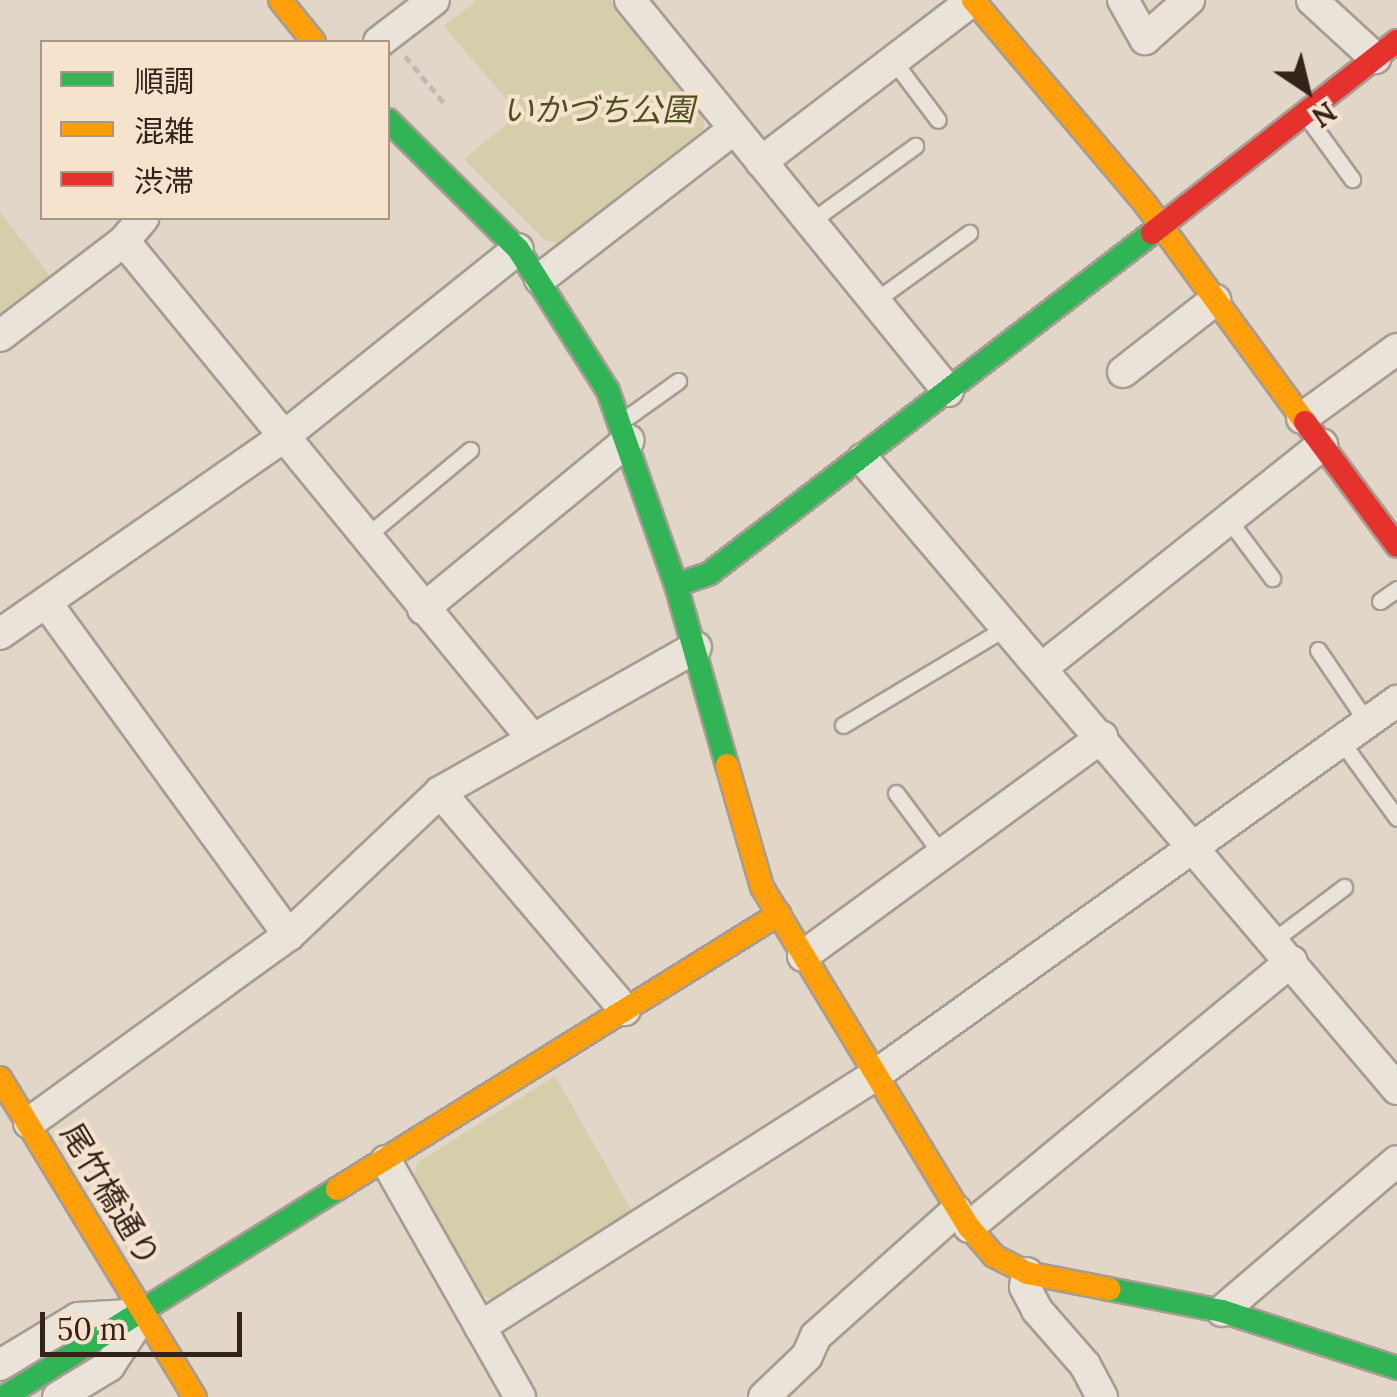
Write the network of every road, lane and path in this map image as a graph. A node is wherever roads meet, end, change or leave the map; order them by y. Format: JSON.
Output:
{"nodes":[{"id":1,"x":280,"y":0,"type":"edge"},
{"id":2,"x":434,"y":0,"type":"edge"},
{"id":3,"x":630,"y":0,"type":"edge"},
{"id":4,"x":973,"y":0,"type":"edge"},
{"id":5,"x":1123,"y":0,"type":"edge"},
{"id":6,"x":1189,"y":0,"type":"edge"},
{"id":7,"x":1312,"y":0,"type":"edge"},
{"id":8,"x":300,"y":38,"type":"edge"},
{"id":9,"x":389,"y":40,"type":"edge"},
{"id":10,"x":390,"y":47,"type":"edge"},
{"id":11,"x":1386,"y":50,"type":"edge"},
{"id":12,"x":896,"y":64,"type":"junction"},
{"id":13,"x":445,"y":104,"type":"dead end"},
{"id":14,"x":1304,"y":114,"type":"junction"},
{"id":15,"x":938,"y":120,"type":"dead end"},
{"id":16,"x":390,"y":122,"type":"edge"},
{"id":17,"x":734,"y":128,"type":"junction"},
{"id":18,"x":916,"y":146,"type":"dead end"},
{"id":19,"x":761,"y":162,"type":"junction"},
{"id":20,"x":1352,"y":179,"type":"dead end"},
{"id":21,"x":810,"y":222,"type":"junction"},
{"id":22,"x":1160,"y":226,"type":"junction"},
{"id":23,"x":133,"y":229,"type":"edge"},
{"id":24,"x":969,"y":233,"type":"dead end"},
{"id":25,"x":518,"y":248,"type":"junction"},
{"id":26,"x":540,"y":279,"type":"junction"},
{"id":27,"x":876,"y":300,"type":"junction"},
{"id":28,"x":1216,"y":300,"type":"junction"},
{"id":29,"x":0,"y":336,"type":"edge"},
{"id":30,"x":1397,"y":349,"type":"edge"},
{"id":31,"x":1123,"y":372,"type":"dead end"},
{"id":32,"x":678,"y":381,"type":"dead end"},
{"id":33,"x":948,"y":392,"type":"junction"},
{"id":34,"x":1302,"y":418,"type":"junction"},
{"id":35,"x":626,"y":431,"type":"junction"},
{"id":36,"x":282,"y":438,"type":"junction"},
{"id":37,"x":1322,"y":446,"type":"junction"},
{"id":38,"x":470,"y":450,"type":"dead end"},
{"id":39,"x":863,"y":459,"type":"junction"},
{"id":40,"x":1228,"y":520,"type":"junction"},
{"id":41,"x":364,"y":538,"type":"junction"},
{"id":42,"x":1397,"y":546,"type":"edge"},
{"id":43,"x":1272,"y":578,"type":"dead end"},
{"id":44,"x":676,"y":585,"type":"junction"},
{"id":45,"x":1397,"y":588,"type":"edge"},
{"id":46,"x":1380,"y":601,"type":"dead end"},
{"id":47,"x":48,"y":605,"type":"junction"},
{"id":48,"x":422,"y":610,"type":"junction"},
{"id":49,"x":1007,"y":627,"type":"junction"},
{"id":50,"x":0,"y":634,"type":"edge"},
{"id":51,"x":696,"y":648,"type":"junction"},
{"id":52,"x":1318,"y":650,"type":"dead end"},
{"id":53,"x":1042,"y":667,"type":"junction"},
{"id":54,"x":1397,"y":701,"type":"edge"},
{"id":55,"x":1367,"y":722,"type":"junction"},
{"id":56,"x":844,"y":725,"type":"dead end"},
{"id":57,"x":531,"y":737,"type":"junction"},
{"id":58,"x":1102,"y":737,"type":"junction"},
{"id":59,"x":1341,"y":741,"type":"junction"},
{"id":60,"x":440,"y":792,"type":"junction"},
{"id":61,"x":896,"y":792,"type":"dead end"},
{"id":62,"x":1397,"y":818,"type":"edge"},
{"id":63,"x":1196,"y":846,"type":"junction"},
{"id":64,"x":943,"y":856,"type":"junction"},
{"id":65,"x":1344,"y":887,"type":"dead end"},
{"id":66,"x":779,"y":914,"type":"junction"},
{"id":67,"x":289,"y":935,"type":"junction"},
{"id":68,"x":1283,"y":951,"type":"junction"},
{"id":69,"x":803,"y":956,"type":"junction"},
{"id":70,"x":625,"y":1010,"type":"junction"},
{"id":71,"x":1392,"y":1073,"type":"edge"},
{"id":72,"x":874,"y":1076,"type":"junction"},
{"id":73,"x":0,"y":1078,"type":"edge"},
{"id":74,"x":29,"y":1123,"type":"junction"},
{"id":75,"x":386,"y":1161,"type":"junction"},
{"id":76,"x":1397,"y":1161,"type":"edge"},
{"id":77,"x":962,"y":1219,"type":"junction"},
{"id":78,"x":1027,"y":1273,"type":"junction"},
{"id":79,"x":1222,"y":1311,"type":"junction"},
{"id":80,"x":144,"y":1314,"type":"junction"},
{"id":81,"x":480,"y":1326,"type":"junction"},
{"id":82,"x":0,"y":1365,"type":"edge"},
{"id":83,"x":1397,"y":1368,"type":"edge"},
{"id":84,"x":4,"y":1397,"type":"edge"},
{"id":85,"x":58,"y":1397,"type":"edge"},
{"id":86,"x":195,"y":1397,"type":"edge"},
{"id":87,"x":520,"y":1397,"type":"edge"},
{"id":88,"x":764,"y":1397,"type":"edge"},
{"id":89,"x":1102,"y":1397,"type":"edge"}],
"edges":[{"from":1,"to":8,"type":"street"},
{"from":2,"to":9,"type":"street"},
{"from":3,"to":17,"type":"street"},
{"from":4,"to":12,"type":"street"},
{"from":4,"to":22,"type":"street"},
{"from":5,"to":6,"type":"street"},
{"from":7,"to":11,"type":"street"},
{"from":10,"to":13,"type":"path"},
{"from":11,"to":14,"type":"street"},
{"from":12,"to":15,"type":"lane"},
{"from":12,"to":19,"type":"street"},
{"from":14,"to":20,"type":"lane"},
{"from":14,"to":22,"type":"street"},
{"from":16,"to":25,"type":"street"},
{"from":17,"to":19,"type":"street"},
{"from":17,"to":26,"type":"street"},
{"from":18,"to":21,"type":"lane"},
{"from":19,"to":21,"type":"street"},
{"from":21,"to":27,"type":"street"},
{"from":22,"to":28,"type":"street"},
{"from":22,"to":33,"type":"street"},
{"from":23,"to":29,"type":"street"},
{"from":23,"to":36,"type":"street"},
{"from":24,"to":27,"type":"lane"},
{"from":25,"to":26,"type":"street"},
{"from":25,"to":36,"type":"street"},
{"from":26,"to":35,"type":"street"},
{"from":27,"to":33,"type":"street"},
{"from":28,"to":31,"type":"street"},
{"from":28,"to":34,"type":"street"},
{"from":30,"to":34,"type":"street"},
{"from":32,"to":35,"type":"lane"},
{"from":33,"to":39,"type":"street"},
{"from":34,"to":37,"type":"street"},
{"from":35,"to":44,"type":"street"},
{"from":35,"to":48,"type":"street"},
{"from":36,"to":41,"type":"street"},
{"from":36,"to":47,"type":"street"},
{"from":37,"to":40,"type":"street"},
{"from":37,"to":42,"type":"street"},
{"from":38,"to":41,"type":"lane"},
{"from":39,"to":44,"type":"street"},
{"from":39,"to":49,"type":"street"},
{"from":40,"to":43,"type":"lane"},
{"from":40,"to":53,"type":"street"},
{"from":41,"to":48,"type":"street"},
{"from":44,"to":51,"type":"street"},
{"from":45,"to":46,"type":"lane"},
{"from":47,"to":50,"type":"street"},
{"from":47,"to":67,"type":"street"},
{"from":48,"to":57,"type":"street"},
{"from":49,"to":53,"type":"street"},
{"from":49,"to":56,"type":"lane"},
{"from":51,"to":57,"type":"street"},
{"from":51,"to":66,"type":"street"},
{"from":52,"to":55,"type":"lane"},
{"from":53,"to":58,"type":"street"},
{"from":54,"to":55,"type":"street"},
{"from":55,"to":59,"type":"street"},
{"from":57,"to":60,"type":"street"},
{"from":58,"to":63,"type":"street"},
{"from":58,"to":64,"type":"street"},
{"from":59,"to":62,"type":"lane"},
{"from":59,"to":63,"type":"street"},
{"from":60,"to":67,"type":"street"},
{"from":60,"to":70,"type":"street"},
{"from":61,"to":64,"type":"lane"},
{"from":63,"to":68,"type":"street"},
{"from":63,"to":72,"type":"street"},
{"from":64,"to":69,"type":"street"},
{"from":65,"to":68,"type":"lane"},
{"from":66,"to":69,"type":"street"},
{"from":66,"to":70,"type":"street"},
{"from":67,"to":74,"type":"street"},
{"from":68,"to":71,"type":"street"},
{"from":68,"to":77,"type":"street"},
{"from":69,"to":72,"type":"street"},
{"from":70,"to":75,"type":"street"},
{"from":72,"to":77,"type":"street"},
{"from":72,"to":81,"type":"street"},
{"from":73,"to":74,"type":"street","name":"尾竹橋通り"},
{"from":74,"to":80,"type":"street","name":"尾竹橋通り"},
{"from":75,"to":80,"type":"street"},
{"from":75,"to":81,"type":"street"},
{"from":76,"to":79,"type":"street"},
{"from":77,"to":78,"type":"street"},
{"from":77,"to":88,"type":"street"},
{"from":78,"to":79,"type":"street"},
{"from":78,"to":89,"type":"street"},
{"from":79,"to":83,"type":"street"},
{"from":80,"to":82,"type":"street"},
{"from":80,"to":84,"type":"street"},
{"from":80,"to":85,"type":"street"},
{"from":80,"to":86,"type":"street","name":"尾竹橋通り"},
{"from":81,"to":87,"type":"street"}]}
